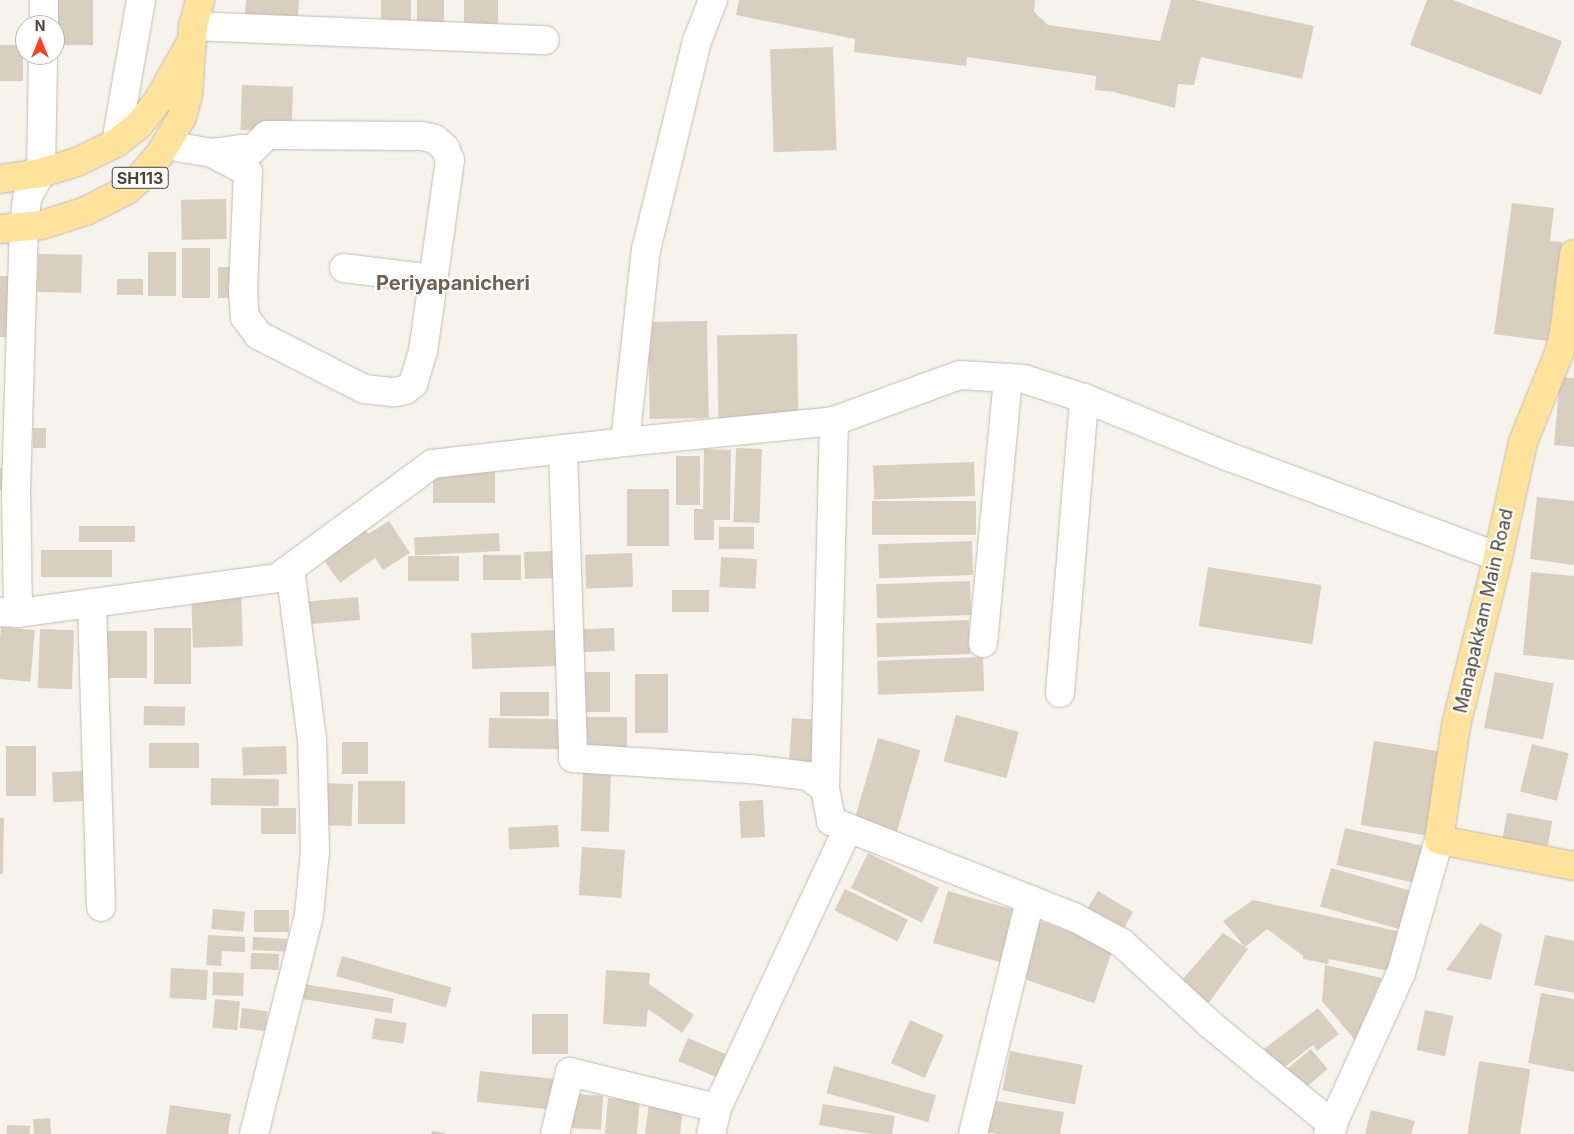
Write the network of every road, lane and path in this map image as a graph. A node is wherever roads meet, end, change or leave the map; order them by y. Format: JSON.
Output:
{"nodes":[{"id":1,"x":44,"y":0,"type":"edge"},
{"id":2,"x":141,"y":0,"type":"edge"},
{"id":3,"x":200,"y":0,"type":"edge"},
{"id":4,"x":713,"y":0,"type":"edge"},
{"id":5,"x":44,"y":15,"type":"edge"},
{"id":6,"x":192,"y":33,"type":"junction"},
{"id":7,"x":545,"y":40,"type":"dead end"},
{"id":8,"x":44,"y":65,"type":"edge"},
{"id":9,"x":116,"y":143,"type":"junction"},
{"id":10,"x":166,"y":145,"type":"junction"},
{"id":11,"x":245,"y":160,"type":"junction"},
{"id":12,"x":41,"y":172,"type":"junction"},
{"id":13,"x":0,"y":179,"type":"edge"},
{"id":14,"x":12,"y":228,"type":"edge"},
{"id":15,"x":1574,"y":254,"type":"edge"},
{"id":16,"x":344,"y":268,"type":"dead end"},
{"id":17,"x":433,"y":279,"type":"junction"},
{"id":18,"x":1569,"y":335,"type":"edge"},
{"id":19,"x":1008,"y":378,"type":"junction"},
{"id":20,"x":1084,"y":398,"type":"junction"},
{"id":21,"x":834,"y":421,"type":"junction"},
{"id":22,"x":624,"y":442,"type":"junction"},
{"id":23,"x":563,"y":448,"type":"junction"},
{"id":24,"x":1498,"y":558,"type":"junction"},
{"id":25,"x":290,"y":569,"type":"junction"},
{"id":26,"x":92,"y":604,"type":"junction"},
{"id":27,"x":9,"y":613,"type":"edge"},
{"id":28,"x":983,"y":643,"type":"dead end"},
{"id":29,"x":1060,"y":693,"type":"dead end"},
{"id":30,"x":825,"y":789,"type":"junction"},
{"id":31,"x":848,"y":828,"type":"junction"},
{"id":32,"x":1439,"y":840,"type":"junction"},
{"id":33,"x":1574,"y":866,"type":"edge"},
{"id":34,"x":1030,"y":900,"type":"junction"},
{"id":35,"x":101,"y":908,"type":"dead end"},
{"id":36,"x":714,"y":1121,"type":"edge"},
{"id":37,"x":1331,"y":1130,"type":"edge"},
{"id":38,"x":254,"y":1134,"type":"edge"},
{"id":39,"x":555,"y":1134,"type":"edge"},
{"id":40,"x":973,"y":1134,"type":"edge"}],
"edges":[{"from":1,"to":5,"type":"street"},
{"from":2,"to":9,"type":"street"},
{"from":3,"to":6,"type":"main road","number":"SH113"},
{"from":4,"to":22,"type":"street"},
{"from":6,"to":7,"type":"street"},
{"from":6,"to":9,"type":"main road","number":"SH113"},
{"from":6,"to":10,"type":"main road","number":"SH113"},
{"from":8,"to":12,"type":"street"},
{"from":9,"to":12,"type":"main road","number":"SH113"},
{"from":10,"to":11,"type":"street"},
{"from":10,"to":14,"type":"main road","number":"SH113"},
{"from":11,"to":17,"type":"street"},
{"from":11,"to":17,"type":"street"},
{"from":12,"to":13,"type":"main road","number":"SH113"},
{"from":12,"to":14,"type":"street"},
{"from":14,"to":27,"type":"street"},
{"from":15,"to":18,"type":"main road","name":"Manapakkam Main Road"},
{"from":16,"to":17,"type":"street"},
{"from":18,"to":24,"type":"main road","name":"Manapakkam Main Road"},
{"from":19,"to":20,"type":"street"},
{"from":19,"to":21,"type":"street"},
{"from":19,"to":28,"type":"street"},
{"from":20,"to":24,"type":"street"},
{"from":20,"to":29,"type":"street"},
{"from":21,"to":22,"type":"street"},
{"from":21,"to":30,"type":"street"},
{"from":22,"to":23,"type":"street"},
{"from":23,"to":25,"type":"street"},
{"from":23,"to":30,"type":"street"},
{"from":24,"to":32,"type":"main road","name":"Manapakkam Main Road"},
{"from":25,"to":26,"type":"street"},
{"from":25,"to":38,"type":"street"},
{"from":26,"to":27,"type":"street"},
{"from":26,"to":35,"type":"street"},
{"from":30,"to":31,"type":"street"},
{"from":31,"to":34,"type":"street"},
{"from":31,"to":36,"type":"street"},
{"from":32,"to":33,"type":"main road"},
{"from":32,"to":37,"type":"street"},
{"from":34,"to":37,"type":"street"},
{"from":34,"to":40,"type":"street"},
{"from":36,"to":39,"type":"street"}]}
